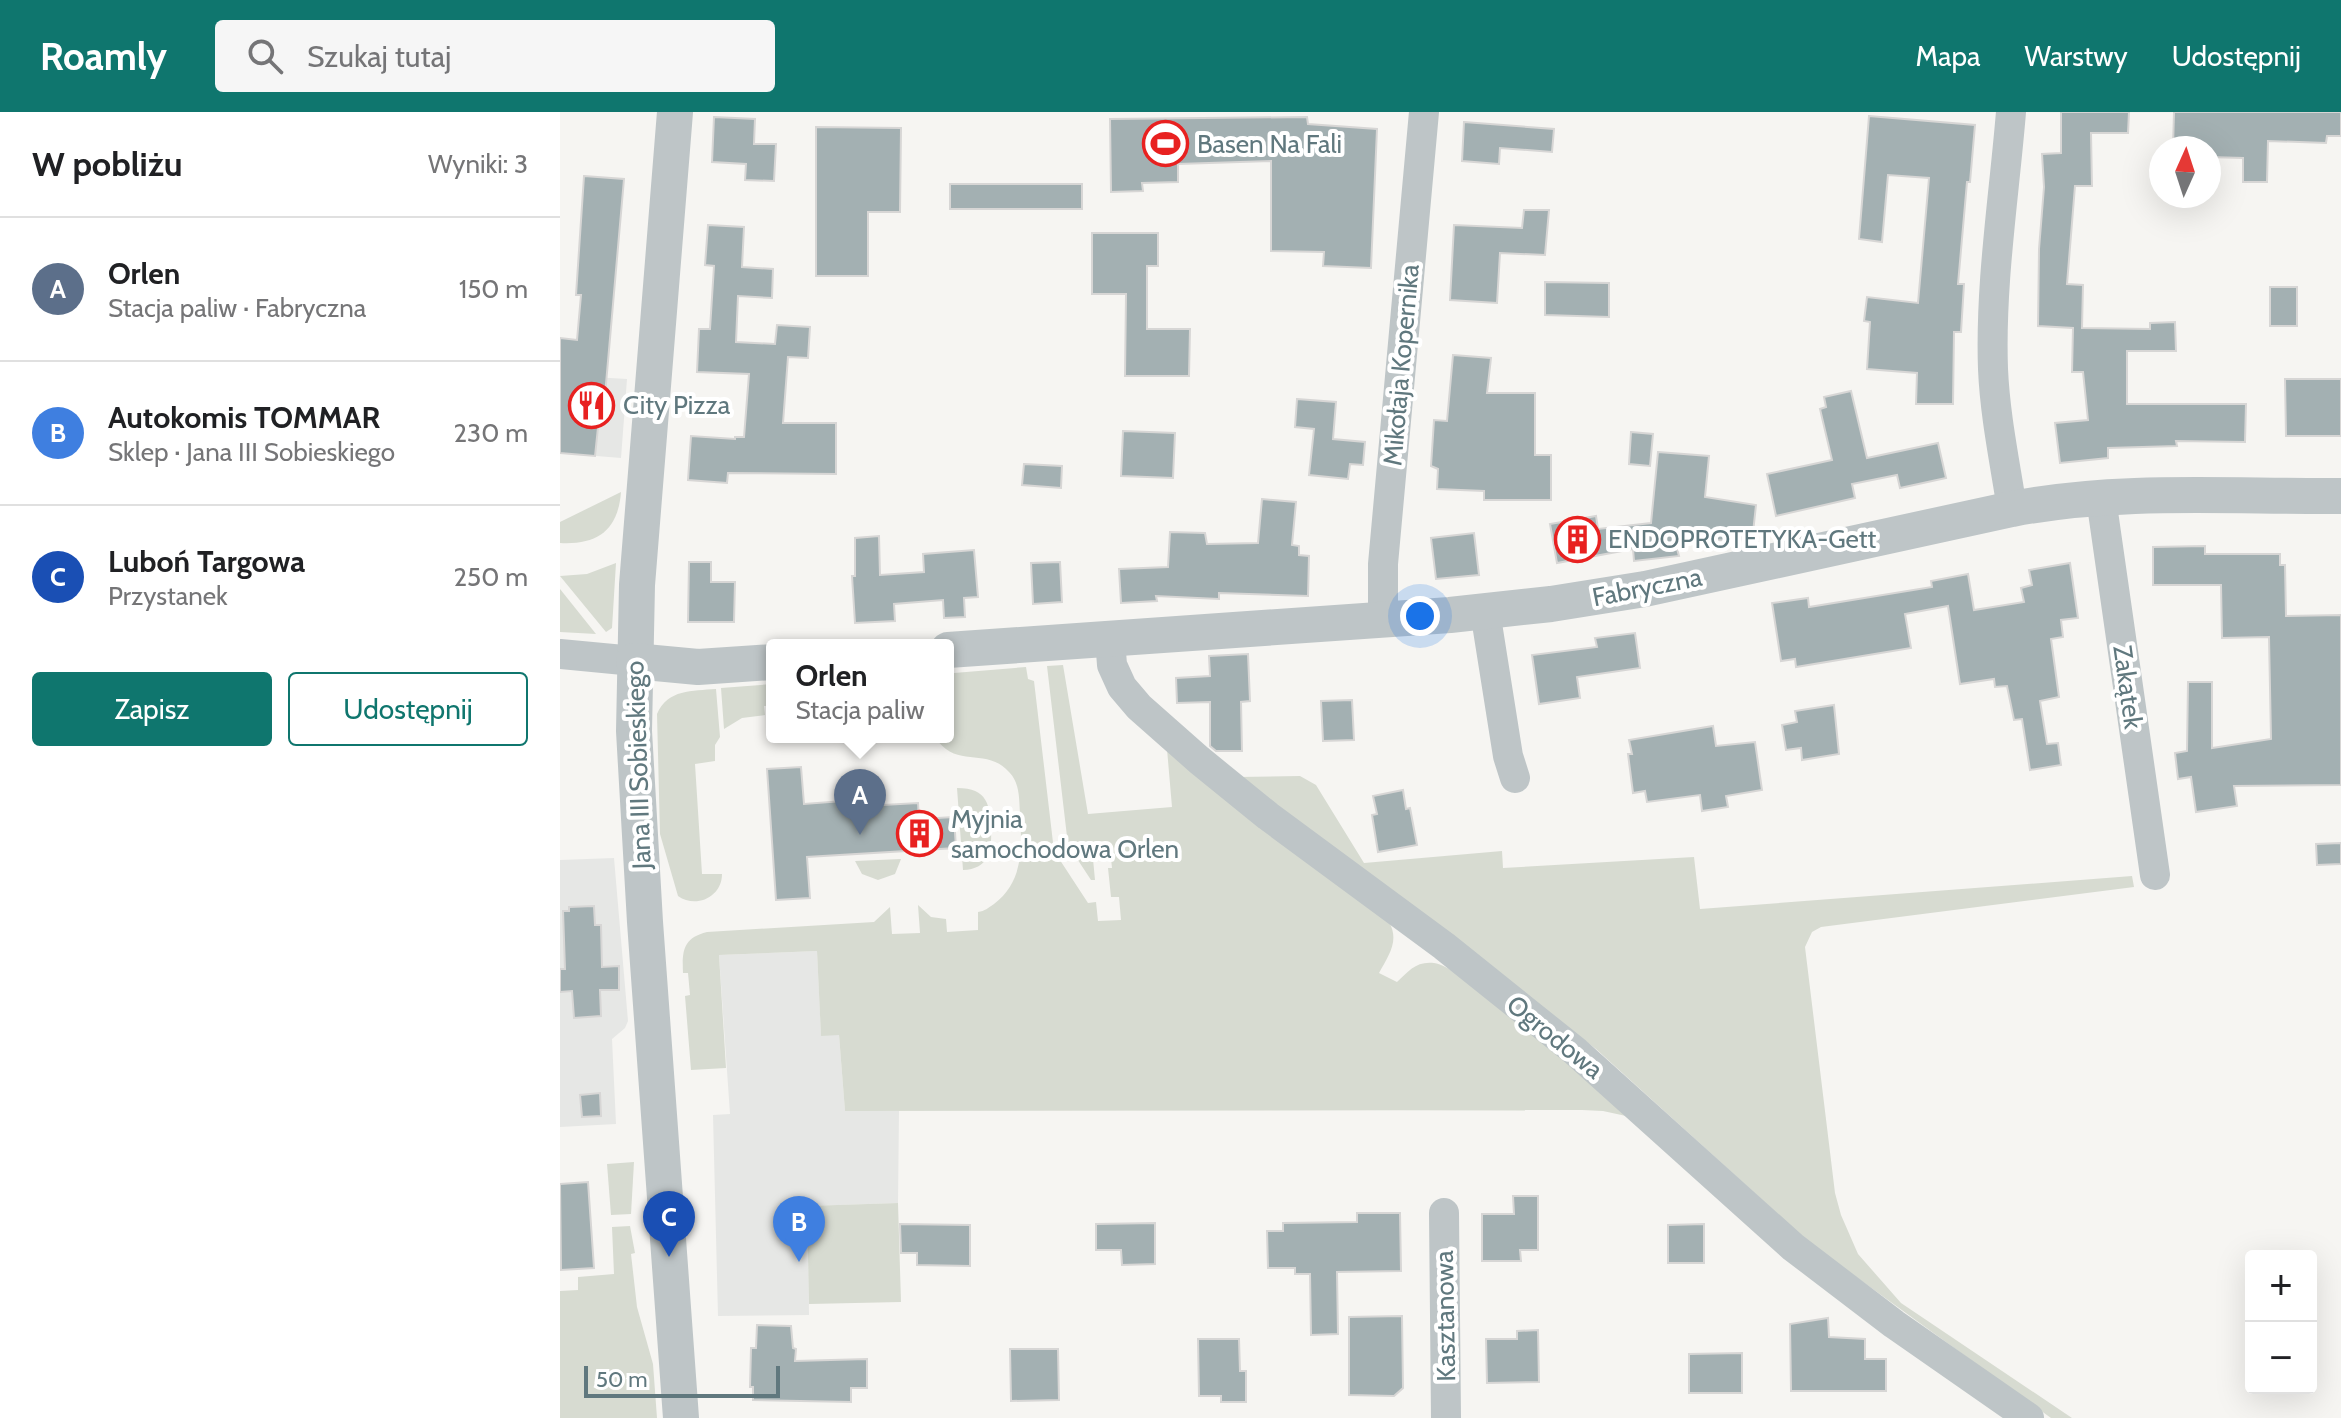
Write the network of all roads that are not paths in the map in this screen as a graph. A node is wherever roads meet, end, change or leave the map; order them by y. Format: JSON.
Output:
{"nodes":[{"id":1,"x":675,"y":112,"type":"edge"},
{"id":2,"x":1424,"y":112,"type":"edge"},
{"id":3,"x":2011,"y":112,"type":"edge"},
{"id":4,"x":2341,"y":496,"type":"edge"},
{"id":5,"x":2101,"y":498,"type":"junction"},
{"id":6,"x":2012,"y":509,"type":"junction"},
{"id":7,"x":1485,"y":611,"type":"junction"},
{"id":8,"x":1383,"y":619,"type":"junction"},
{"id":9,"x":1110,"y":638,"type":"junction"},
{"id":10,"x":954,"y":650,"type":"edge"},
{"id":11,"x":560,"y":654,"type":"edge"},
{"id":12,"x":634,"y":661,"type":"junction"},
{"id":13,"x":766,"y":662,"type":"edge"},
{"id":14,"x":1515,"y":778,"type":"dead end"},
{"id":15,"x":2155,"y":875,"type":"dead end"},
{"id":16,"x":1444,"y":1213,"type":"dead end"},
{"id":17,"x":2022,"y":1417,"type":"edge"},
{"id":18,"x":681,"y":1418,"type":"edge"},
{"id":19,"x":1446,"y":1418,"type":"edge"}],
"edges":[{"from":1,"to":12,"type":"street","name":"Jana III Sobieskiego"},
{"from":2,"to":8,"type":"street","name":"Mikołaja Kopernika"},
{"from":3,"to":6,"type":"street"},
{"from":4,"to":5,"type":"street","name":"Fabryczna"},
{"from":5,"to":6,"type":"street","name":"Fabryczna"},
{"from":5,"to":15,"type":"street","name":"Zakątek"},
{"from":6,"to":7,"type":"street","name":"Fabryczna"},
{"from":7,"to":8,"type":"street","name":"Fabryczna"},
{"from":7,"to":14,"type":"street"},
{"from":8,"to":9,"type":"street","name":"Fabryczna"},
{"from":9,"to":10,"type":"street","name":"Fabryczna"},
{"from":9,"to":17,"type":"street","name":"Ogrodowa"},
{"from":11,"to":12,"type":"street"},
{"from":12,"to":13,"type":"street"},
{"from":12,"to":18,"type":"street","name":"Jana III Sobieskiego"},
{"from":16,"to":19,"type":"street","name":"Kasztanowa"}]}
